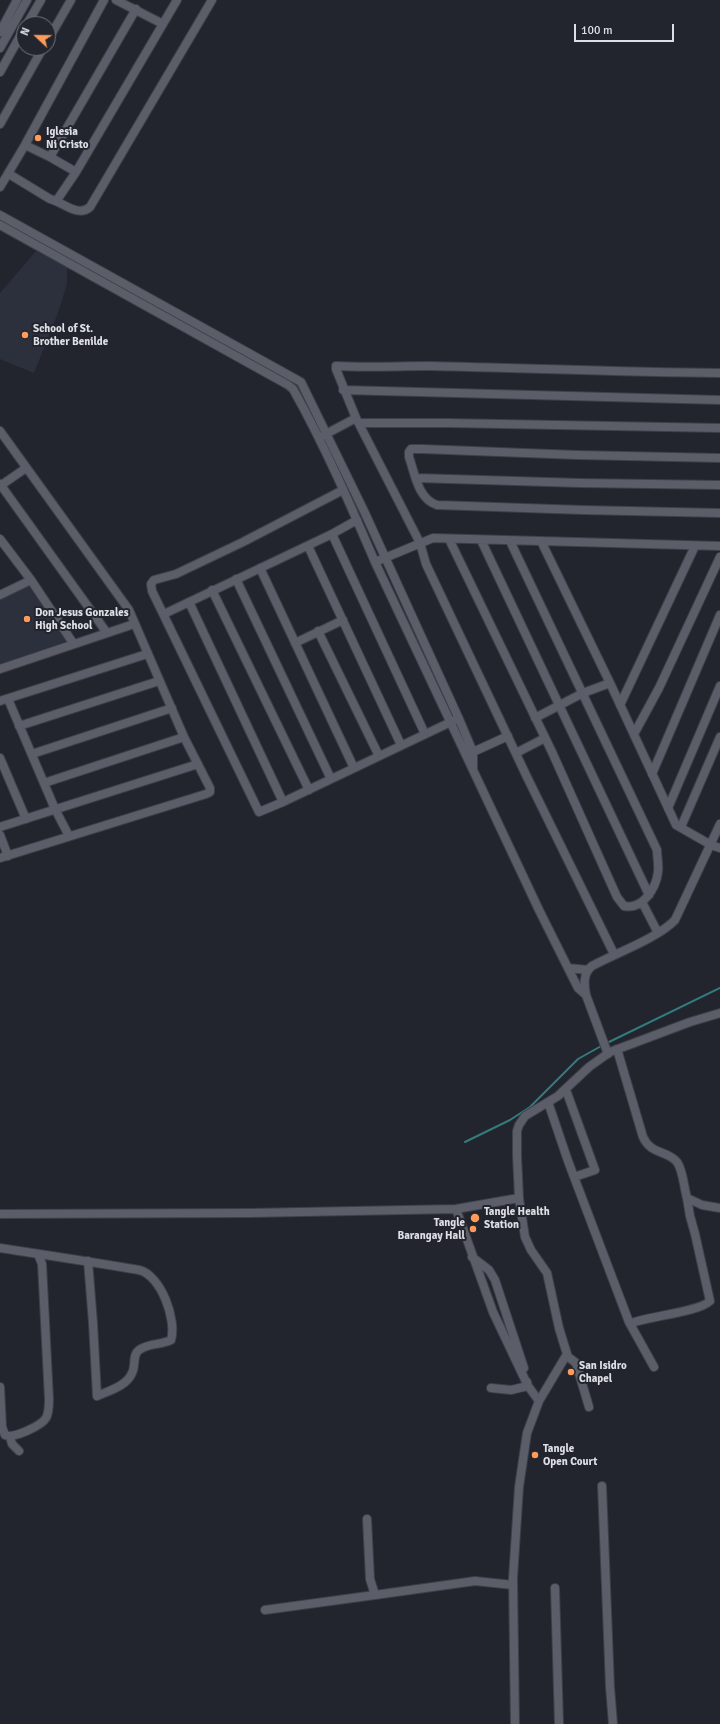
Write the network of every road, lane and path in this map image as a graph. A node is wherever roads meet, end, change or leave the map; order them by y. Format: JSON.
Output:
{"nodes":[{"id":1,"x":17,"y":0,"type":"edge"},
{"id":2,"x":27,"y":0,"type":"edge"},
{"id":3,"x":41,"y":0,"type":"edge"},
{"id":4,"x":71,"y":0,"type":"edge"},
{"id":5,"x":104,"y":0,"type":"edge"},
{"id":6,"x":116,"y":0,"type":"edge"},
{"id":7,"x":177,"y":0,"type":"edge"},
{"id":8,"x":212,"y":0,"type":"edge"},
{"id":9,"x":136,"y":9,"type":"junction"},
{"id":10,"x":32,"y":16,"type":"edge"},
{"id":11,"x":163,"y":24,"type":"junction"},
{"id":12,"x":56,"y":26,"type":"edge"},
{"id":13,"x":0,"y":32,"type":"edge"},
{"id":14,"x":16,"y":43,"type":"edge"},
{"id":15,"x":0,"y":48,"type":"edge"},
{"id":16,"x":39,"y":56,"type":"edge"},
{"id":17,"x":0,"y":72,"type":"edge"},
{"id":18,"x":0,"y":124,"type":"edge"},
{"id":19,"x":25,"y":145,"type":"junction"},
{"id":20,"x":50,"y":157,"type":"junction"},
{"id":21,"x":76,"y":172,"type":"junction"},
{"id":22,"x":9,"y":174,"type":"junction"},
{"id":23,"x":0,"y":187,"type":"edge"},
{"id":24,"x":57,"y":200,"type":"junction"},
{"id":25,"x":0,"y":215,"type":"edge"},
{"id":26,"x":0,"y":225,"type":"edge"},
{"id":27,"x":214,"y":335,"type":"junction"},
{"id":28,"x":210,"y":343,"type":"junction"},
{"id":29,"x":720,"y":373,"type":"edge"},
{"id":30,"x":343,"y":390,"type":"junction"},
{"id":31,"x":720,"y":400,"type":"edge"},
{"id":32,"x":358,"y":421,"type":"junction"},
{"id":33,"x":720,"y":428,"type":"edge"},
{"id":34,"x":0,"y":431,"type":"edge"},
{"id":35,"x":327,"y":434,"type":"junction"},
{"id":36,"x":318,"y":438,"type":"junction"},
{"id":37,"x":720,"y":458,"type":"edge"},
{"id":38,"x":26,"y":468,"type":"junction"},
{"id":39,"x":417,"y":478,"type":"junction"},
{"id":40,"x":0,"y":485,"type":"edge"},
{"id":41,"x":720,"y":485,"type":"edge"},
{"id":42,"x":343,"y":490,"type":"junction"},
{"id":43,"x":720,"y":513,"type":"edge"},
{"id":44,"x":357,"y":520,"type":"junction"},
{"id":45,"x":332,"y":534,"type":"junction"},
{"id":46,"x":0,"y":539,"type":"edge"},
{"id":47,"x":450,"y":539,"type":"junction"},
{"id":48,"x":481,"y":540,"type":"junction"},
{"id":49,"x":541,"y":540,"type":"junction"},
{"id":50,"x":510,"y":541,"type":"junction"},
{"id":51,"x":420,"y":543,"type":"junction"},
{"id":52,"x":308,"y":546,"type":"junction"},
{"id":53,"x":695,"y":546,"type":"junction"},
{"id":54,"x":720,"y":546,"type":"edge"},
{"id":55,"x":385,"y":557,"type":"junction"},
{"id":56,"x":720,"y":557,"type":"edge"},
{"id":57,"x":375,"y":562,"type":"junction"},
{"id":58,"x":260,"y":568,"type":"junction"},
{"id":59,"x":236,"y":579,"type":"junction"},
{"id":60,"x":31,"y":580,"type":"junction"},
{"id":61,"x":212,"y":590,"type":"junction"},
{"id":62,"x":0,"y":595,"type":"edge"},
{"id":63,"x":189,"y":602,"type":"junction"},
{"id":64,"x":164,"y":614,"type":"junction"},
{"id":65,"x":720,"y":615,"type":"edge"},
{"id":66,"x":344,"y":620,"type":"junction"},
{"id":67,"x":134,"y":624,"type":"junction"},
{"id":68,"x":318,"y":631,"type":"junction"},
{"id":69,"x":107,"y":633,"type":"junction"},
{"id":70,"x":73,"y":643,"type":"junction"},
{"id":71,"x":295,"y":643,"type":"junction"},
{"id":72,"x":147,"y":654,"type":"junction"},
{"id":73,"x":0,"y":669,"type":"edge"},
{"id":74,"x":159,"y":681,"type":"junction"},
{"id":75,"x":610,"y":683,"type":"junction"},
{"id":76,"x":720,"y":686,"type":"edge"},
{"id":77,"x":583,"y":693,"type":"junction"},
{"id":78,"x":4,"y":700,"type":"edge"},
{"id":79,"x":620,"y":705,"type":"junction"},
{"id":80,"x":559,"y":706,"type":"junction"},
{"id":81,"x":172,"y":708,"type":"junction"},
{"id":82,"x":535,"y":718,"type":"junction"},
{"id":83,"x":459,"y":719,"type":"junction"},
{"id":84,"x":450,"y":722,"type":"junction"},
{"id":85,"x":19,"y":726,"type":"junction"},
{"id":86,"x":425,"y":734,"type":"junction"},
{"id":87,"x":634,"y":734,"type":"junction"},
{"id":88,"x":508,"y":736,"type":"junction"},
{"id":89,"x":184,"y":737,"type":"junction"},
{"id":90,"x":720,"y":737,"type":"edge"},
{"id":91,"x":545,"y":738,"type":"junction"},
{"id":92,"x":402,"y":745,"type":"junction"},
{"id":93,"x":473,"y":752,"type":"junction"},
{"id":94,"x":516,"y":753,"type":"junction"},
{"id":95,"x":32,"y":754,"type":"junction"},
{"id":96,"x":379,"y":756,"type":"junction"},
{"id":97,"x":0,"y":758,"type":"edge"},
{"id":98,"x":198,"y":764,"type":"junction"},
{"id":99,"x":354,"y":768,"type":"junction"},
{"id":100,"x":473,"y":771,"type":"junction"},
{"id":101,"x":652,"y":774,"type":"junction"},
{"id":102,"x":331,"y":779,"type":"junction"},
{"id":103,"x":44,"y":783,"type":"junction"},
{"id":104,"x":309,"y":790,"type":"junction"},
{"id":105,"x":283,"y":802,"type":"junction"},
{"id":106,"x":668,"y":808,"type":"junction"},
{"id":107,"x":55,"y":809,"type":"junction"},
{"id":108,"x":26,"y":819,"type":"junction"},
{"id":109,"x":720,"y":824,"type":"edge"},
{"id":110,"x":0,"y":827,"type":"edge"},
{"id":111,"x":681,"y":827,"type":"junction"},
{"id":112,"x":0,"y":835,"type":"edge"},
{"id":113,"x":69,"y":836,"type":"junction"},
{"id":114,"x":710,"y":845,"type":"junction"},
{"id":115,"x":720,"y":848,"type":"edge"},
{"id":116,"x":4,"y":857,"type":"edge"},
{"id":117,"x":649,"y":895,"type":"junction"},
{"id":118,"x":642,"y":902,"type":"junction"},
{"id":119,"x":658,"y":933,"type":"junction"},
{"id":120,"x":614,"y":954,"type":"junction"},
{"id":121,"x":568,"y":968,"type":"junction"},
{"id":122,"x":588,"y":970,"type":"junction"},
{"id":123,"x":586,"y":995,"type":"junction"},
{"id":124,"x":720,"y":1013,"type":"edge"},
{"id":125,"x":606,"y":1047,"type":"junction"},
{"id":126,"x":617,"y":1049,"type":"junction"},
{"id":127,"x":566,"y":1090,"type":"junction"},
{"id":128,"x":548,"y":1102,"type":"junction"},
{"id":129,"x":574,"y":1178,"type":"junction"},
{"id":130,"x":519,"y":1198,"type":"junction"},
{"id":131,"x":687,"y":1198,"type":"junction"},
{"id":132,"x":720,"y":1208,"type":"edge"},
{"id":133,"x":456,"y":1209,"type":"junction"},
{"id":134,"x":0,"y":1214,"type":"edge"},
{"id":135,"x":0,"y":1248,"type":"edge"},
{"id":136,"x":38,"y":1254,"type":"junction"},
{"id":137,"x":472,"y":1257,"type":"junction"},
{"id":138,"x":88,"y":1261,"type":"junction"},
{"id":139,"x":629,"y":1322,"type":"junction"},
{"id":140,"x":567,"y":1356,"type":"junction"},
{"id":141,"x":654,"y":1367,"type":"dead end"},
{"id":142,"x":528,"y":1386,"type":"junction"},
{"id":143,"x":0,"y":1387,"type":"edge"},
{"id":144,"x":491,"y":1388,"type":"dead end"},
{"id":145,"x":539,"y":1401,"type":"junction"},
{"id":146,"x":589,"y":1407,"type":"dead end"},
{"id":147,"x":10,"y":1437,"type":"junction"},
{"id":148,"x":19,"y":1451,"type":"dead end"},
{"id":149,"x":602,"y":1486,"type":"dead end"},
{"id":150,"x":366,"y":1519,"type":"dead end"},
{"id":151,"x":513,"y":1585,"type":"junction"},
{"id":152,"x":555,"y":1588,"type":"dead end"},
{"id":153,"x":375,"y":1595,"type":"junction"},
{"id":154,"x":265,"y":1610,"type":"dead end"},
{"id":155,"x":515,"y":1724,"type":"edge"},
{"id":156,"x":558,"y":1724,"type":"edge"},
{"id":157,"x":612,"y":1724,"type":"edge"}],
"edges":[{"from":1,"to":13,"type":"street"},
{"from":2,"to":15,"type":"street"},
{"from":3,"to":10,"type":"street"},
{"from":4,"to":12,"type":"street"},
{"from":5,"to":19,"type":"street"},
{"from":6,"to":9,"type":"street"},
{"from":7,"to":11,"type":"street"},
{"from":8,"to":24,"type":"street"},
{"from":9,"to":11,"type":"street"},
{"from":9,"to":20,"type":"street"},
{"from":11,"to":21,"type":"street"},
{"from":14,"to":17,"type":"street"},
{"from":16,"to":18,"type":"street"},
{"from":19,"to":20,"type":"street"},
{"from":19,"to":22,"type":"street"},
{"from":20,"to":21,"type":"street"},
{"from":21,"to":24,"type":"street"},
{"from":22,"to":23,"type":"street"},
{"from":22,"to":24,"type":"street"},
{"from":25,"to":27,"type":"street"},
{"from":26,"to":28,"type":"street"},
{"from":27,"to":28,"type":"street"},
{"from":27,"to":35,"type":"street"},
{"from":28,"to":36,"type":"street"},
{"from":29,"to":30,"type":"street"},
{"from":30,"to":31,"type":"street"},
{"from":30,"to":32,"type":"street"},
{"from":32,"to":33,"type":"street"},
{"from":32,"to":35,"type":"street"},
{"from":32,"to":51,"type":"street"},
{"from":34,"to":38,"type":"street"},
{"from":35,"to":36,"type":"street"},
{"from":35,"to":55,"type":"street"},
{"from":36,"to":42,"type":"street"},
{"from":37,"to":39,"type":"street"},
{"from":38,"to":40,"type":"street"},
{"from":38,"to":67,"type":"street"},
{"from":39,"to":41,"type":"street"},
{"from":39,"to":43,"type":"street"},
{"from":40,"to":69,"type":"street"},
{"from":42,"to":44,"type":"street"},
{"from":42,"to":64,"type":"street"},
{"from":44,"to":45,"type":"street"},
{"from":44,"to":57,"type":"street"},
{"from":45,"to":52,"type":"street"},
{"from":45,"to":86,"type":"street"},
{"from":46,"to":60,"type":"street"},
{"from":47,"to":48,"type":"street"},
{"from":47,"to":51,"type":"street"},
{"from":47,"to":82,"type":"street"},
{"from":48,"to":50,"type":"street"},
{"from":48,"to":80,"type":"street"},
{"from":49,"to":50,"type":"street"},
{"from":49,"to":53,"type":"street"},
{"from":49,"to":75,"type":"street"},
{"from":50,"to":77,"type":"street"},
{"from":51,"to":55,"type":"street"},
{"from":51,"to":88,"type":"street"},
{"from":52,"to":58,"type":"street"},
{"from":52,"to":66,"type":"street"},
{"from":53,"to":54,"type":"street"},
{"from":53,"to":79,"type":"street"},
{"from":55,"to":57,"type":"street"},
{"from":55,"to":83,"type":"street"},
{"from":56,"to":87,"type":"street"},
{"from":57,"to":84,"type":"street"},
{"from":58,"to":59,"type":"street"},
{"from":58,"to":71,"type":"street"},
{"from":59,"to":61,"type":"street"},
{"from":59,"to":102,"type":"street"},
{"from":60,"to":62,"type":"street"},
{"from":60,"to":70,"type":"street"},
{"from":61,"to":63,"type":"street"},
{"from":61,"to":104,"type":"street"},
{"from":63,"to":64,"type":"street"},
{"from":63,"to":105,"type":"street"},
{"from":64,"to":105,"type":"street"},
{"from":65,"to":101,"type":"street"},
{"from":66,"to":68,"type":"street"},
{"from":66,"to":92,"type":"street"},
{"from":67,"to":69,"type":"street"},
{"from":67,"to":72,"type":"street"},
{"from":68,"to":71,"type":"street"},
{"from":68,"to":96,"type":"street"},
{"from":69,"to":70,"type":"street"},
{"from":70,"to":73,"type":"street"},
{"from":71,"to":99,"type":"street"},
{"from":72,"to":74,"type":"street"},
{"from":72,"to":78,"type":"street"},
{"from":74,"to":81,"type":"street"},
{"from":74,"to":85,"type":"street"},
{"from":75,"to":77,"type":"street"},
{"from":75,"to":79,"type":"street"},
{"from":76,"to":106,"type":"street"},
{"from":77,"to":80,"type":"street"},
{"from":77,"to":117,"type":"street"},
{"from":78,"to":85,"type":"street"},
{"from":79,"to":87,"type":"street"},
{"from":80,"to":82,"type":"street"},
{"from":80,"to":117,"type":"street"},
{"from":81,"to":89,"type":"street"},
{"from":81,"to":95,"type":"street"},
{"from":82,"to":91,"type":"street"},
{"from":83,"to":84,"type":"street"},
{"from":83,"to":93,"type":"street"},
{"from":84,"to":86,"type":"street"},
{"from":84,"to":100,"type":"street"},
{"from":85,"to":95,"type":"street"},
{"from":86,"to":92,"type":"street"},
{"from":87,"to":101,"type":"street"},
{"from":88,"to":93,"type":"street"},
{"from":88,"to":94,"type":"street"},
{"from":89,"to":98,"type":"street"},
{"from":89,"to":103,"type":"street"},
{"from":90,"to":111,"type":"street"},
{"from":91,"to":94,"type":"street"},
{"from":91,"to":118,"type":"street"},
{"from":92,"to":96,"type":"street"},
{"from":93,"to":100,"type":"street"},
{"from":94,"to":120,"type":"street"},
{"from":95,"to":103,"type":"street"},
{"from":96,"to":99,"type":"street"},
{"from":97,"to":108,"type":"street"},
{"from":98,"to":107,"type":"street"},
{"from":98,"to":113,"type":"street"},
{"from":99,"to":102,"type":"street"},
{"from":100,"to":121,"type":"street"},
{"from":101,"to":106,"type":"street"},
{"from":102,"to":104,"type":"street"},
{"from":103,"to":107,"type":"street"},
{"from":104,"to":105,"type":"street"},
{"from":106,"to":111,"type":"street"},
{"from":107,"to":108,"type":"street"},
{"from":107,"to":113,"type":"street"},
{"from":108,"to":110,"type":"street"},
{"from":109,"to":114,"type":"street"},
{"from":111,"to":114,"type":"street"},
{"from":112,"to":116,"type":"street"},
{"from":113,"to":116,"type":"street"},
{"from":114,"to":115,"type":"street"},
{"from":114,"to":119,"type":"street"},
{"from":117,"to":118,"type":"street"},
{"from":118,"to":119,"type":"street"},
{"from":119,"to":120,"type":"street"},
{"from":120,"to":122,"type":"street"},
{"from":121,"to":122,"type":"street"},
{"from":121,"to":123,"type":"street"},
{"from":122,"to":123,"type":"street"},
{"from":123,"to":125,"type":"street"},
{"from":124,"to":126,"type":"street"},
{"from":125,"to":126,"type":"street"},
{"from":125,"to":127,"type":"street"},
{"from":126,"to":131,"type":"street"},
{"from":127,"to":128,"type":"street"},
{"from":127,"to":129,"type":"street"},
{"from":128,"to":129,"type":"street"},
{"from":128,"to":130,"type":"street"},
{"from":129,"to":139,"type":"street"},
{"from":130,"to":133,"type":"street"},
{"from":130,"to":140,"type":"street"},
{"from":131,"to":132,"type":"street"},
{"from":131,"to":139,"type":"street"},
{"from":133,"to":134,"type":"street"},
{"from":133,"to":137,"type":"street"},
{"from":135,"to":136,"type":"street"},
{"from":136,"to":138,"type":"street"},
{"from":136,"to":147,"type":"street"},
{"from":137,"to":142,"type":"street"},
{"from":137,"to":142,"type":"street"},
{"from":138,"to":138,"type":"street"},
{"from":139,"to":141,"type":"street"},
{"from":140,"to":145,"type":"street"},
{"from":140,"to":146,"type":"street"},
{"from":142,"to":144,"type":"street"},
{"from":142,"to":145,"type":"street"},
{"from":143,"to":147,"type":"street"},
{"from":145,"to":151,"type":"street"},
{"from":147,"to":148,"type":"street"},
{"from":149,"to":157,"type":"street"},
{"from":150,"to":153,"type":"street"},
{"from":151,"to":153,"type":"street"},
{"from":151,"to":155,"type":"street"},
{"from":152,"to":156,"type":"street"},
{"from":153,"to":154,"type":"street"}]}
